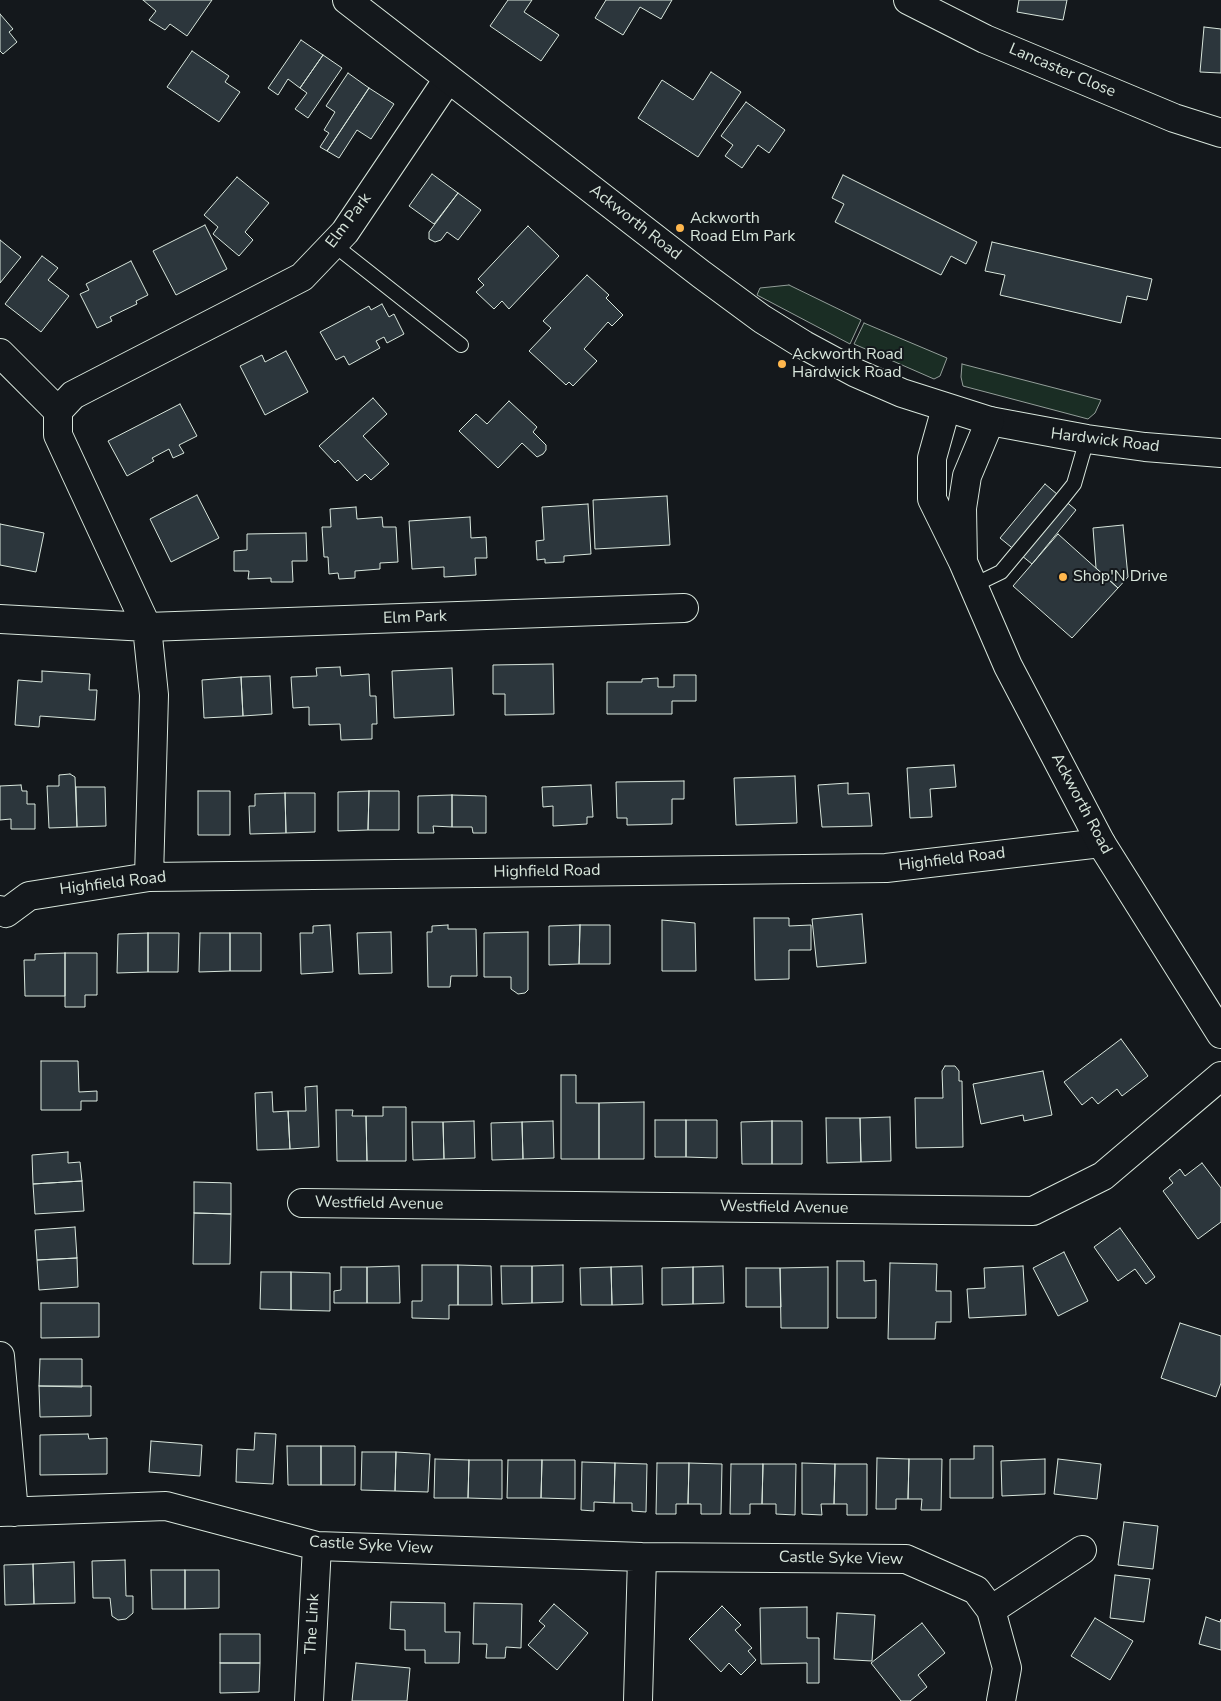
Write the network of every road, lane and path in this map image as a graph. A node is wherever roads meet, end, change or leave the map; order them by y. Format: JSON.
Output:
{"nodes":[{"id":1,"x":347,"y":0,"type":"edge"},
{"id":2,"x":908,"y":0,"type":"edge"},
{"id":3,"x":448,"y":79,"type":"junction"},
{"id":4,"x":1221,"y":134,"type":"edge"},
{"id":5,"x":333,"y":244,"type":"junction"},
{"id":6,"x":461,"y":344,"type":"dead end"},
{"id":7,"x":0,"y":353,"type":"edge"},
{"id":8,"x":946,"y":408,"type":"junction"},
{"id":9,"x":58,"y":411,"type":"junction"},
{"id":10,"x":990,"y":421,"type":"junction"},
{"id":11,"x":1086,"y":440,"type":"junction"},
{"id":12,"x":1221,"y":453,"type":"edge"},
{"id":13,"x":968,"y":574,"type":"junction"},
{"id":14,"x":684,"y":608,"type":"dead end"},
{"id":15,"x":0,"y":619,"type":"edge"},
{"id":16,"x":147,"y":627,"type":"junction"},
{"id":17,"x":1101,"y":842,"type":"junction"},
{"id":18,"x":149,"y":877,"type":"junction"},
{"id":19,"x":2,"y":918,"type":"edge"},
{"id":20,"x":1221,"y":1034,"type":"edge"},
{"id":21,"x":1221,"y":1076,"type":"edge"},
{"id":22,"x":302,"y":1203,"type":"dead end"},
{"id":23,"x":0,"y":1356,"type":"edge"},
{"id":24,"x":7,"y":1512,"type":"edge"},
{"id":25,"x":318,"y":1546,"type":"junction"},
{"id":26,"x":1082,"y":1550,"type":"dead end"},
{"id":27,"x":642,"y":1556,"type":"junction"},
{"id":28,"x":990,"y":1610,"type":"junction"},
{"id":29,"x":309,"y":1701,"type":"edge"},
{"id":30,"x":638,"y":1701,"type":"edge"},
{"id":31,"x":1000,"y":1701,"type":"edge"}],
"edges":[{"from":1,"to":3,"type":"main road","name":"Ackworth Road"},
{"from":2,"to":4,"type":"main road","name":"Lancaster Close"},
{"from":3,"to":5,"type":"main road","name":"Elm Park"},
{"from":3,"to":8,"type":"main road","name":"Ackworth Road"},
{"from":5,"to":6,"type":"lane"},
{"from":5,"to":9,"type":"main road","name":"Elm Park"},
{"from":7,"to":9,"type":"main road"},
{"from":8,"to":10,"type":"main road","name":"Ackworth Road"},
{"from":8,"to":13,"type":"main road","name":"Ackworth Road"},
{"from":9,"to":16,"type":"main road"},
{"from":10,"to":11,"type":"main road","name":"Hardwick Road"},
{"from":10,"to":13,"type":"main road","name":"Ackworth Road"},
{"from":11,"to":12,"type":"main road","name":"Hardwick Road"},
{"from":11,"to":13,"type":"lane"},
{"from":13,"to":17,"type":"main road","name":"Ackworth Road"},
{"from":14,"to":16,"type":"main road","name":"Elm Park"},
{"from":15,"to":16,"type":"main road","name":"Elm Park"},
{"from":16,"to":18,"type":"main road"},
{"from":17,"to":18,"type":"main road","name":"Highfield Road"},
{"from":17,"to":20,"type":"main road","name":"Ackworth Road"},
{"from":18,"to":19,"type":"main road","name":"Highfield Road"},
{"from":21,"to":22,"type":"main road","name":"Westfield Avenue"},
{"from":23,"to":24,"type":"main road"},
{"from":24,"to":25,"type":"main road","name":"Castle Syke View"},
{"from":25,"to":27,"type":"main road","name":"Castle Syke View"},
{"from":25,"to":29,"type":"main road","name":"The Link"},
{"from":26,"to":28,"type":"main road"},
{"from":27,"to":28,"type":"main road","name":"Castle Syke View"},
{"from":27,"to":30,"type":"main road"},
{"from":28,"to":31,"type":"main road","name":"Castle Syke View"}]}
